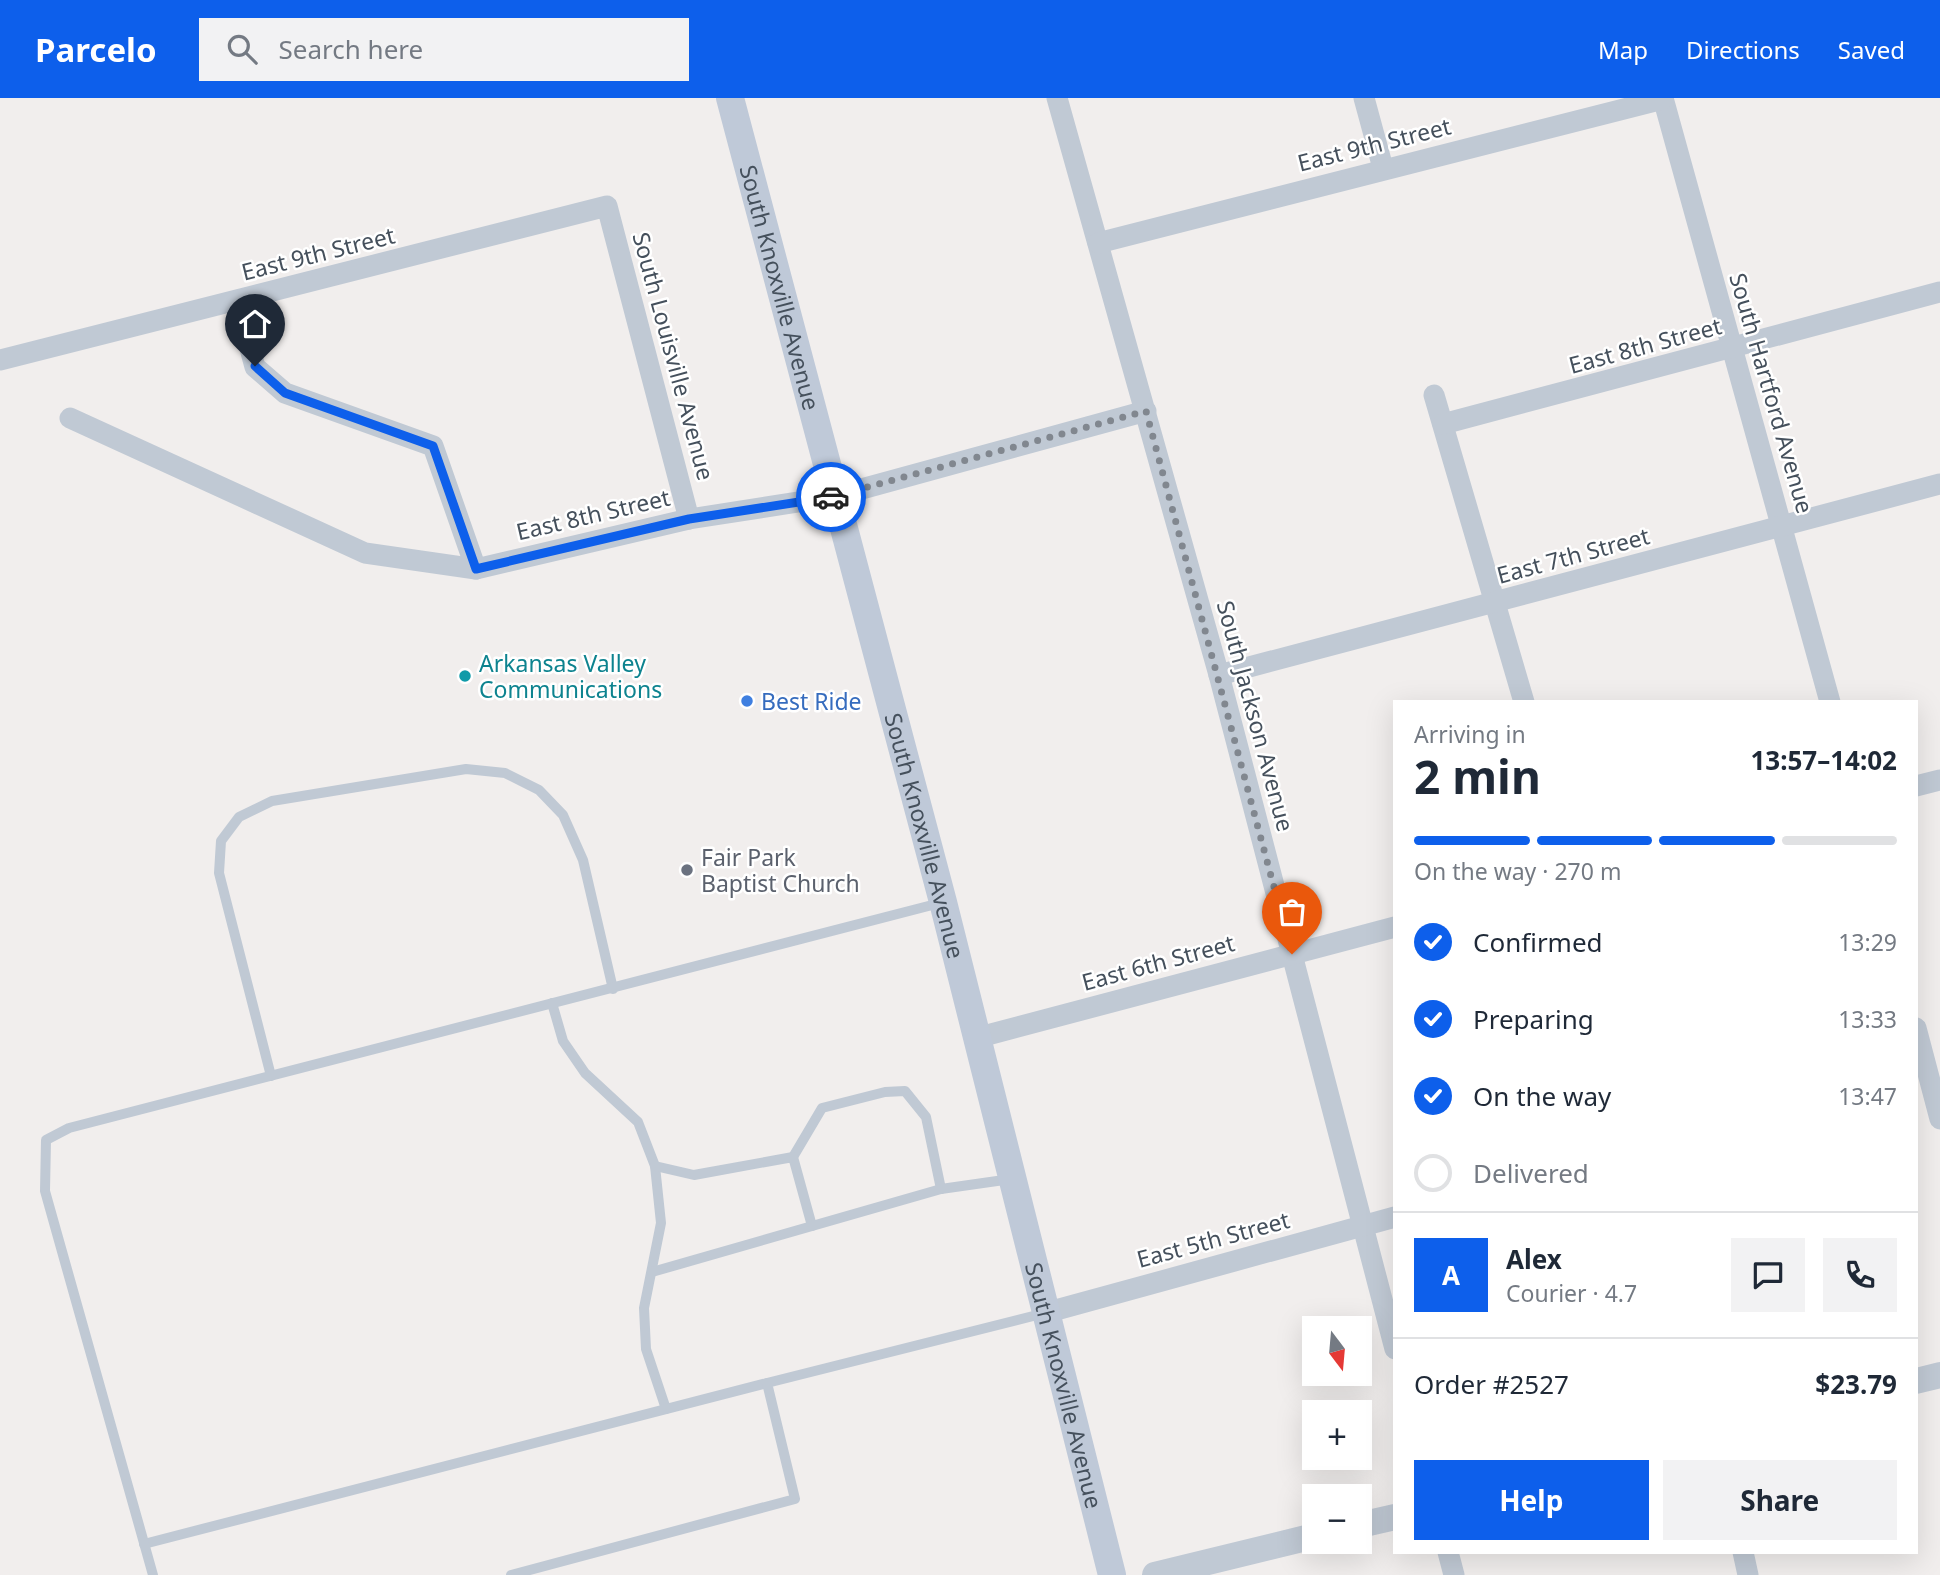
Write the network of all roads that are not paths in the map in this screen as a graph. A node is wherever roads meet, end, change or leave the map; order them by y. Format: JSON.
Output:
{"nodes":[{"id":1,"x":730,"y":98,"type":"edge"},
{"id":2,"x":1057,"y":98,"type":"edge"},
{"id":3,"x":1364,"y":98,"type":"edge"},
{"id":4,"x":1663,"y":98,"type":"edge"},
{"id":5,"x":1383,"y":168,"type":"junction"},
{"id":6,"x":607,"y":206,"type":"joint"},
{"id":7,"x":1098,"y":243,"type":"junction"},
{"id":8,"x":1940,"y":292,"type":"edge"},
{"id":9,"x":237,"y":301,"type":"junction"},
{"id":10,"x":1733,"y":349,"type":"junction"},
{"id":11,"x":0,"y":360,"type":"edge"},
{"id":12,"x":1434,"y":395,"type":"dead end"},
{"id":13,"x":1146,"y":411,"type":"junction"},
{"id":14,"x":70,"y":418,"type":"dead end"},
{"id":15,"x":1443,"y":424,"type":"junction"},
{"id":16,"x":1940,"y":484,"type":"edge"},
{"id":17,"x":836,"y":496,"type":"junction"},
{"id":18,"x":689,"y":519,"type":"junction"},
{"id":19,"x":1782,"y":526,"type":"junction"},
{"id":20,"x":476,"y":569,"type":"junction"},
{"id":21,"x":1496,"y":602,"type":"junction"},
{"id":22,"x":1219,"y":675,"type":"junction"},
{"id":23,"x":1523,"y":700,"type":"edge"},
{"id":24,"x":1829,"y":700,"type":"edge"},
{"id":25,"x":1940,"y":780,"type":"edge"},
{"id":26,"x":1918,"y":786,"type":"edge"},
{"id":27,"x":943,"y":902,"type":"junction"},
{"id":28,"x":1393,"y":928,"type":"edge"},
{"id":29,"x":1292,"y":954,"type":"junction"},
{"id":30,"x":613,"y":989,"type":"junction"},
{"id":31,"x":552,"y":1003,"type":"junction"},
{"id":32,"x":1918,"y":1036,"type":"edge"},
{"id":33,"x":976,"y":1038,"type":"junction"},
{"id":34,"x":271,"y":1076,"type":"junction"},
{"id":35,"x":1929,"y":1082,"type":"edge"},
{"id":36,"x":1940,"y":1119,"type":"edge"},
{"id":37,"x":793,"y":1157,"type":"junction"},
{"id":38,"x":655,"y":1166,"type":"junction"},
{"id":39,"x":1011,"y":1180,"type":"junction"},
{"id":40,"x":941,"y":1189,"type":"junction"},
{"id":41,"x":1393,"y":1218,"type":"edge"},
{"id":42,"x":1363,"y":1225,"type":"junction"},
{"id":43,"x":812,"y":1226,"type":"junction"},
{"id":44,"x":652,"y":1272,"type":"junction"},
{"id":45,"x":1045,"y":1312,"type":"junction"},
{"id":46,"x":1393,"y":1341,"type":"edge"},
{"id":47,"x":1940,"y":1375,"type":"edge"},
{"id":48,"x":1918,"y":1380,"type":"edge"},
{"id":49,"x":767,"y":1383,"type":"junction"},
{"id":50,"x":666,"y":1409,"type":"junction"},
{"id":51,"x":1393,"y":1517,"type":"edge"},
{"id":52,"x":1372,"y":1522,"type":"edge"},
{"id":53,"x":1302,"y":1539,"type":"edge"},
{"id":54,"x":144,"y":1544,"type":"junction"},
{"id":55,"x":1449,"y":1554,"type":"edge"},
{"id":56,"x":1743,"y":1554,"type":"edge"},
{"id":57,"x":153,"y":1575,"type":"edge"},
{"id":58,"x":511,"y":1575,"type":"edge"},
{"id":59,"x":1111,"y":1575,"type":"edge"},
{"id":60,"x":1155,"y":1575,"type":"edge"},
{"id":61,"x":1454,"y":1575,"type":"edge"},
{"id":62,"x":1748,"y":1575,"type":"edge"}],
"edges":[{"from":1,"to":17,"type":"main road","name":"South Knoxville Avenue"},
{"from":2,"to":7,"type":"street","name":"South Jackson Avenue"},
{"from":3,"to":5,"type":"street"},
{"from":4,"to":5,"type":"street","name":"East 9th Street"},
{"from":4,"to":10,"type":"street","name":"South Hartford Avenue"},
{"from":5,"to":7,"type":"street","name":"East 9th Street"},
{"from":6,"to":9,"type":"street","name":"East 9th Street"},
{"from":6,"to":18,"type":"street","name":"South Louisville Avenue"},
{"from":7,"to":13,"type":"street","name":"South Jackson Avenue"},
{"from":8,"to":10,"type":"street","name":"East 8th Street"},
{"from":9,"to":11,"type":"street","name":"East 9th Street"},
{"from":9,"to":20,"type":"street"},
{"from":10,"to":15,"type":"street","name":"East 8th Street"},
{"from":10,"to":19,"type":"street","name":"South Hartford Avenue"},
{"from":12,"to":15,"type":"street"},
{"from":13,"to":17,"type":"street","name":"East 8th Street"},
{"from":13,"to":22,"type":"street","name":"South Jackson Avenue"},
{"from":14,"to":20,"type":"street","name":"East 8th Street"},
{"from":15,"to":21,"type":"street"},
{"from":16,"to":19,"type":"street","name":"East 7th Street"},
{"from":17,"to":18,"type":"street","name":"East 8th Street"},
{"from":17,"to":27,"type":"main road","name":"South Knoxville Avenue"},
{"from":18,"to":20,"type":"street","name":"East 8th Street"},
{"from":19,"to":21,"type":"street","name":"East 7th Street"},
{"from":19,"to":24,"type":"street","name":"South Hartford Avenue"},
{"from":21,"to":22,"type":"street","name":"East 7th Street"},
{"from":21,"to":23,"type":"street"},
{"from":22,"to":29,"type":"street","name":"South Jackson Avenue"},
{"from":25,"to":26,"type":"street"},
{"from":27,"to":30,"type":"lane"},
{"from":27,"to":33,"type":"main road","name":"South Knoxville Avenue"},
{"from":28,"to":29,"type":"street","name":"East 6th Street"},
{"from":29,"to":33,"type":"street","name":"East 6th Street"},
{"from":29,"to":42,"type":"street","name":"South Jackson Avenue"},
{"from":30,"to":31,"type":"lane"},
{"from":30,"to":34,"type":"lane"},
{"from":31,"to":34,"type":"lane"},
{"from":31,"to":38,"type":"lane"},
{"from":32,"to":35,"type":"street"},
{"from":33,"to":39,"type":"main road","name":"South Knoxville Avenue"},
{"from":34,"to":54,"type":"lane"},
{"from":35,"to":36,"type":"street"},
{"from":37,"to":38,"type":"lane"},
{"from":37,"to":40,"type":"lane"},
{"from":37,"to":43,"type":"lane"},
{"from":38,"to":44,"type":"lane"},
{"from":39,"to":40,"type":"lane"},
{"from":39,"to":45,"type":"main road","name":"South Knoxville Avenue"},
{"from":40,"to":43,"type":"lane"},
{"from":41,"to":42,"type":"street","name":"East 5th Street"},
{"from":42,"to":45,"type":"street","name":"East 5th Street"},
{"from":42,"to":46,"type":"street","name":"South Jackson Avenue"},
{"from":43,"to":44,"type":"lane"},
{"from":44,"to":50,"type":"lane"},
{"from":45,"to":49,"type":"lane"},
{"from":45,"to":59,"type":"main road","name":"South Knoxville Avenue"},
{"from":47,"to":48,"type":"street"},
{"from":49,"to":50,"type":"lane"},
{"from":49,"to":58,"type":"lane"},
{"from":50,"to":54,"type":"lane"},
{"from":51,"to":52,"type":"street"},
{"from":53,"to":60,"type":"street"},
{"from":54,"to":57,"type":"lane"},
{"from":55,"to":61,"type":"street"},
{"from":56,"to":62,"type":"street"}]}
